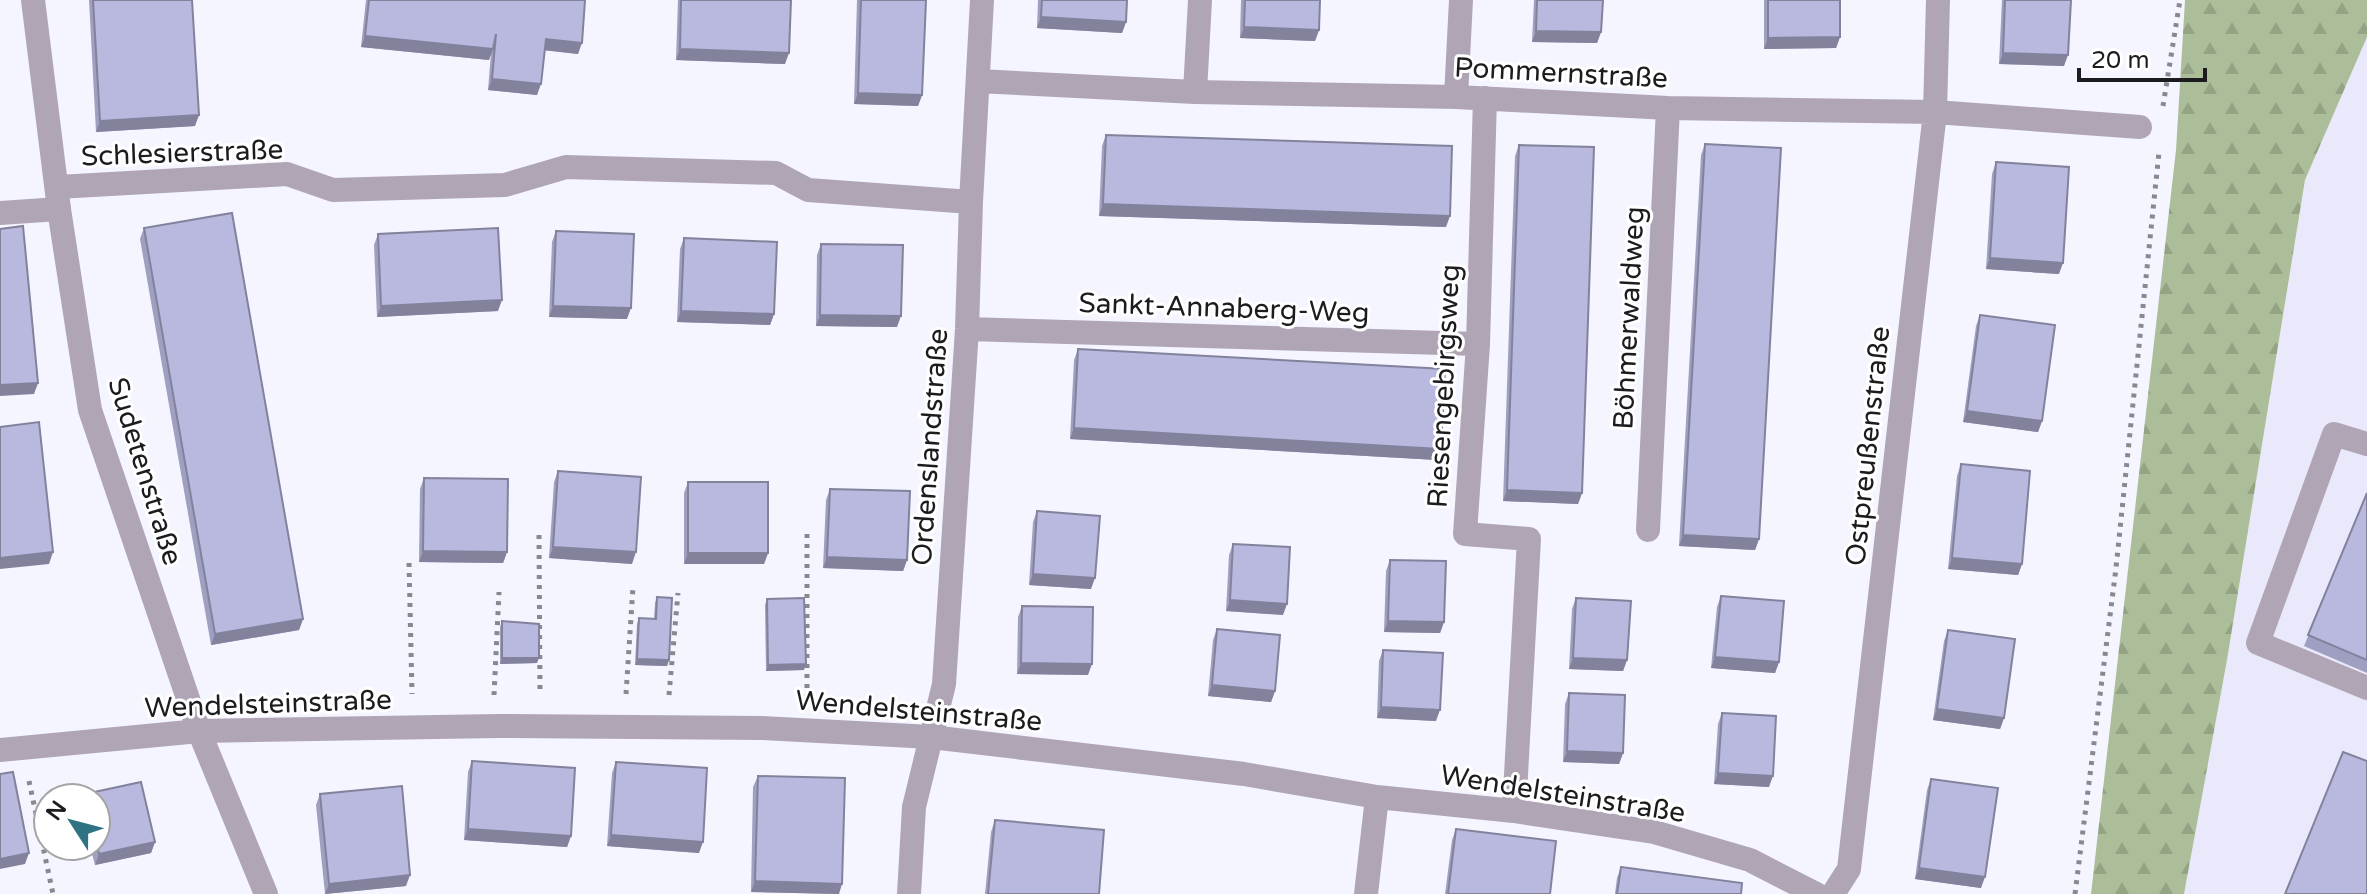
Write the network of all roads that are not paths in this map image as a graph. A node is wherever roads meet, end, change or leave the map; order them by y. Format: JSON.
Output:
{"nodes":[{"id":1,"x":33,"y":0,"type":"edge"},
{"id":2,"x":982,"y":0,"type":"edge"},
{"id":3,"x":1200,"y":0,"type":"edge"},
{"id":4,"x":1461,"y":0,"type":"edge"},
{"id":5,"x":1938,"y":0,"type":"edge"},
{"id":6,"x":978,"y":81,"type":"junction"},
{"id":7,"x":1195,"y":92,"type":"junction"},
{"id":8,"x":1456,"y":97,"type":"junction"},
{"id":9,"x":1485,"y":98,"type":"junction"},
{"id":10,"x":1668,"y":108,"type":"junction"},
{"id":11,"x":1935,"y":112,"type":"junction"},
{"id":12,"x":2151,"y":123,"type":"road end"},
{"id":13,"x":59,"y":198,"type":"junction"},
{"id":14,"x":971,"y":202,"type":"junction"},
{"id":15,"x":0,"y":213,"type":"edge"},
{"id":16,"x":967,"y":329,"type":"junction"},
{"id":17,"x":1478,"y":344,"type":"junction"},
{"id":18,"x":2367,"y":444,"type":"edge"},
{"id":19,"x":1648,"y":530,"type":"dead end"},
{"id":20,"x":2367,"y":688,"type":"edge"},
{"id":21,"x":199,"y":731,"type":"junction"},
{"id":22,"x":931,"y":737,"type":"junction"},
{"id":23,"x":11,"y":748,"type":"edge"},
{"id":24,"x":1377,"y":797,"type":"junction"},
{"id":25,"x":1514,"y":811,"type":"junction"},
{"id":26,"x":266,"y":894,"type":"edge"},
{"id":27,"x":909,"y":894,"type":"edge"},
{"id":28,"x":1366,"y":894,"type":"edge"},
{"id":29,"x":1816,"y":894,"type":"edge"},
{"id":30,"x":1833,"y":894,"type":"edge"}],
"edges":[{"from":1,"to":13,"type":"street","name":"Sudetenstraße"},
{"from":2,"to":6,"type":"street","name":"Ordenslandstraße"},
{"from":3,"to":7,"type":"street"},
{"from":4,"to":8,"type":"street"},
{"from":5,"to":11,"type":"street","name":"Ostpreußenstraße"},
{"from":6,"to":7,"type":"street","name":"Pommernstraße"},
{"from":6,"to":14,"type":"street","name":"Ordenslandstraße"},
{"from":7,"to":8,"type":"street","name":"Pommernstraße"},
{"from":8,"to":9,"type":"street","name":"Pommernstraße"},
{"from":9,"to":10,"type":"street","name":"Pommernstraße"},
{"from":9,"to":17,"type":"street","name":"Riesengebirgsweg"},
{"from":10,"to":11,"type":"street","name":"Pommernstraße"},
{"from":10,"to":19,"type":"street","name":"Böhmerwaldweg"},
{"from":11,"to":12,"type":"street","name":"Pommernstraße"},
{"from":11,"to":30,"type":"street","name":"Ostpreußenstraße"},
{"from":13,"to":14,"type":"street","name":"Schlesierstraße"},
{"from":13,"to":15,"type":"street","name":"Schlesierstraße"},
{"from":13,"to":21,"type":"street","name":"Sudetenstraße"},
{"from":14,"to":16,"type":"street","name":"Ordenslandstraße"},
{"from":16,"to":17,"type":"street","name":"Sankt-Annaberg-Weg"},
{"from":16,"to":22,"type":"street","name":"Ordenslandstraße"},
{"from":17,"to":25,"type":"street","name":"Riesengebirgsweg"},
{"from":18,"to":20,"type":"street"},
{"from":21,"to":22,"type":"street","name":"Wendelsteinstraße"},
{"from":21,"to":23,"type":"street","name":"Wendelsteinstraße"},
{"from":21,"to":26,"type":"street","name":"Sudetenstraße"},
{"from":22,"to":24,"type":"street","name":"Wendelsteinstraße"},
{"from":22,"to":27,"type":"street","name":"Ordenslandstraße"},
{"from":24,"to":25,"type":"street","name":"Wendelsteinstraße"},
{"from":24,"to":28,"type":"street"},
{"from":25,"to":29,"type":"street","name":"Wendelsteinstraße"}]}
